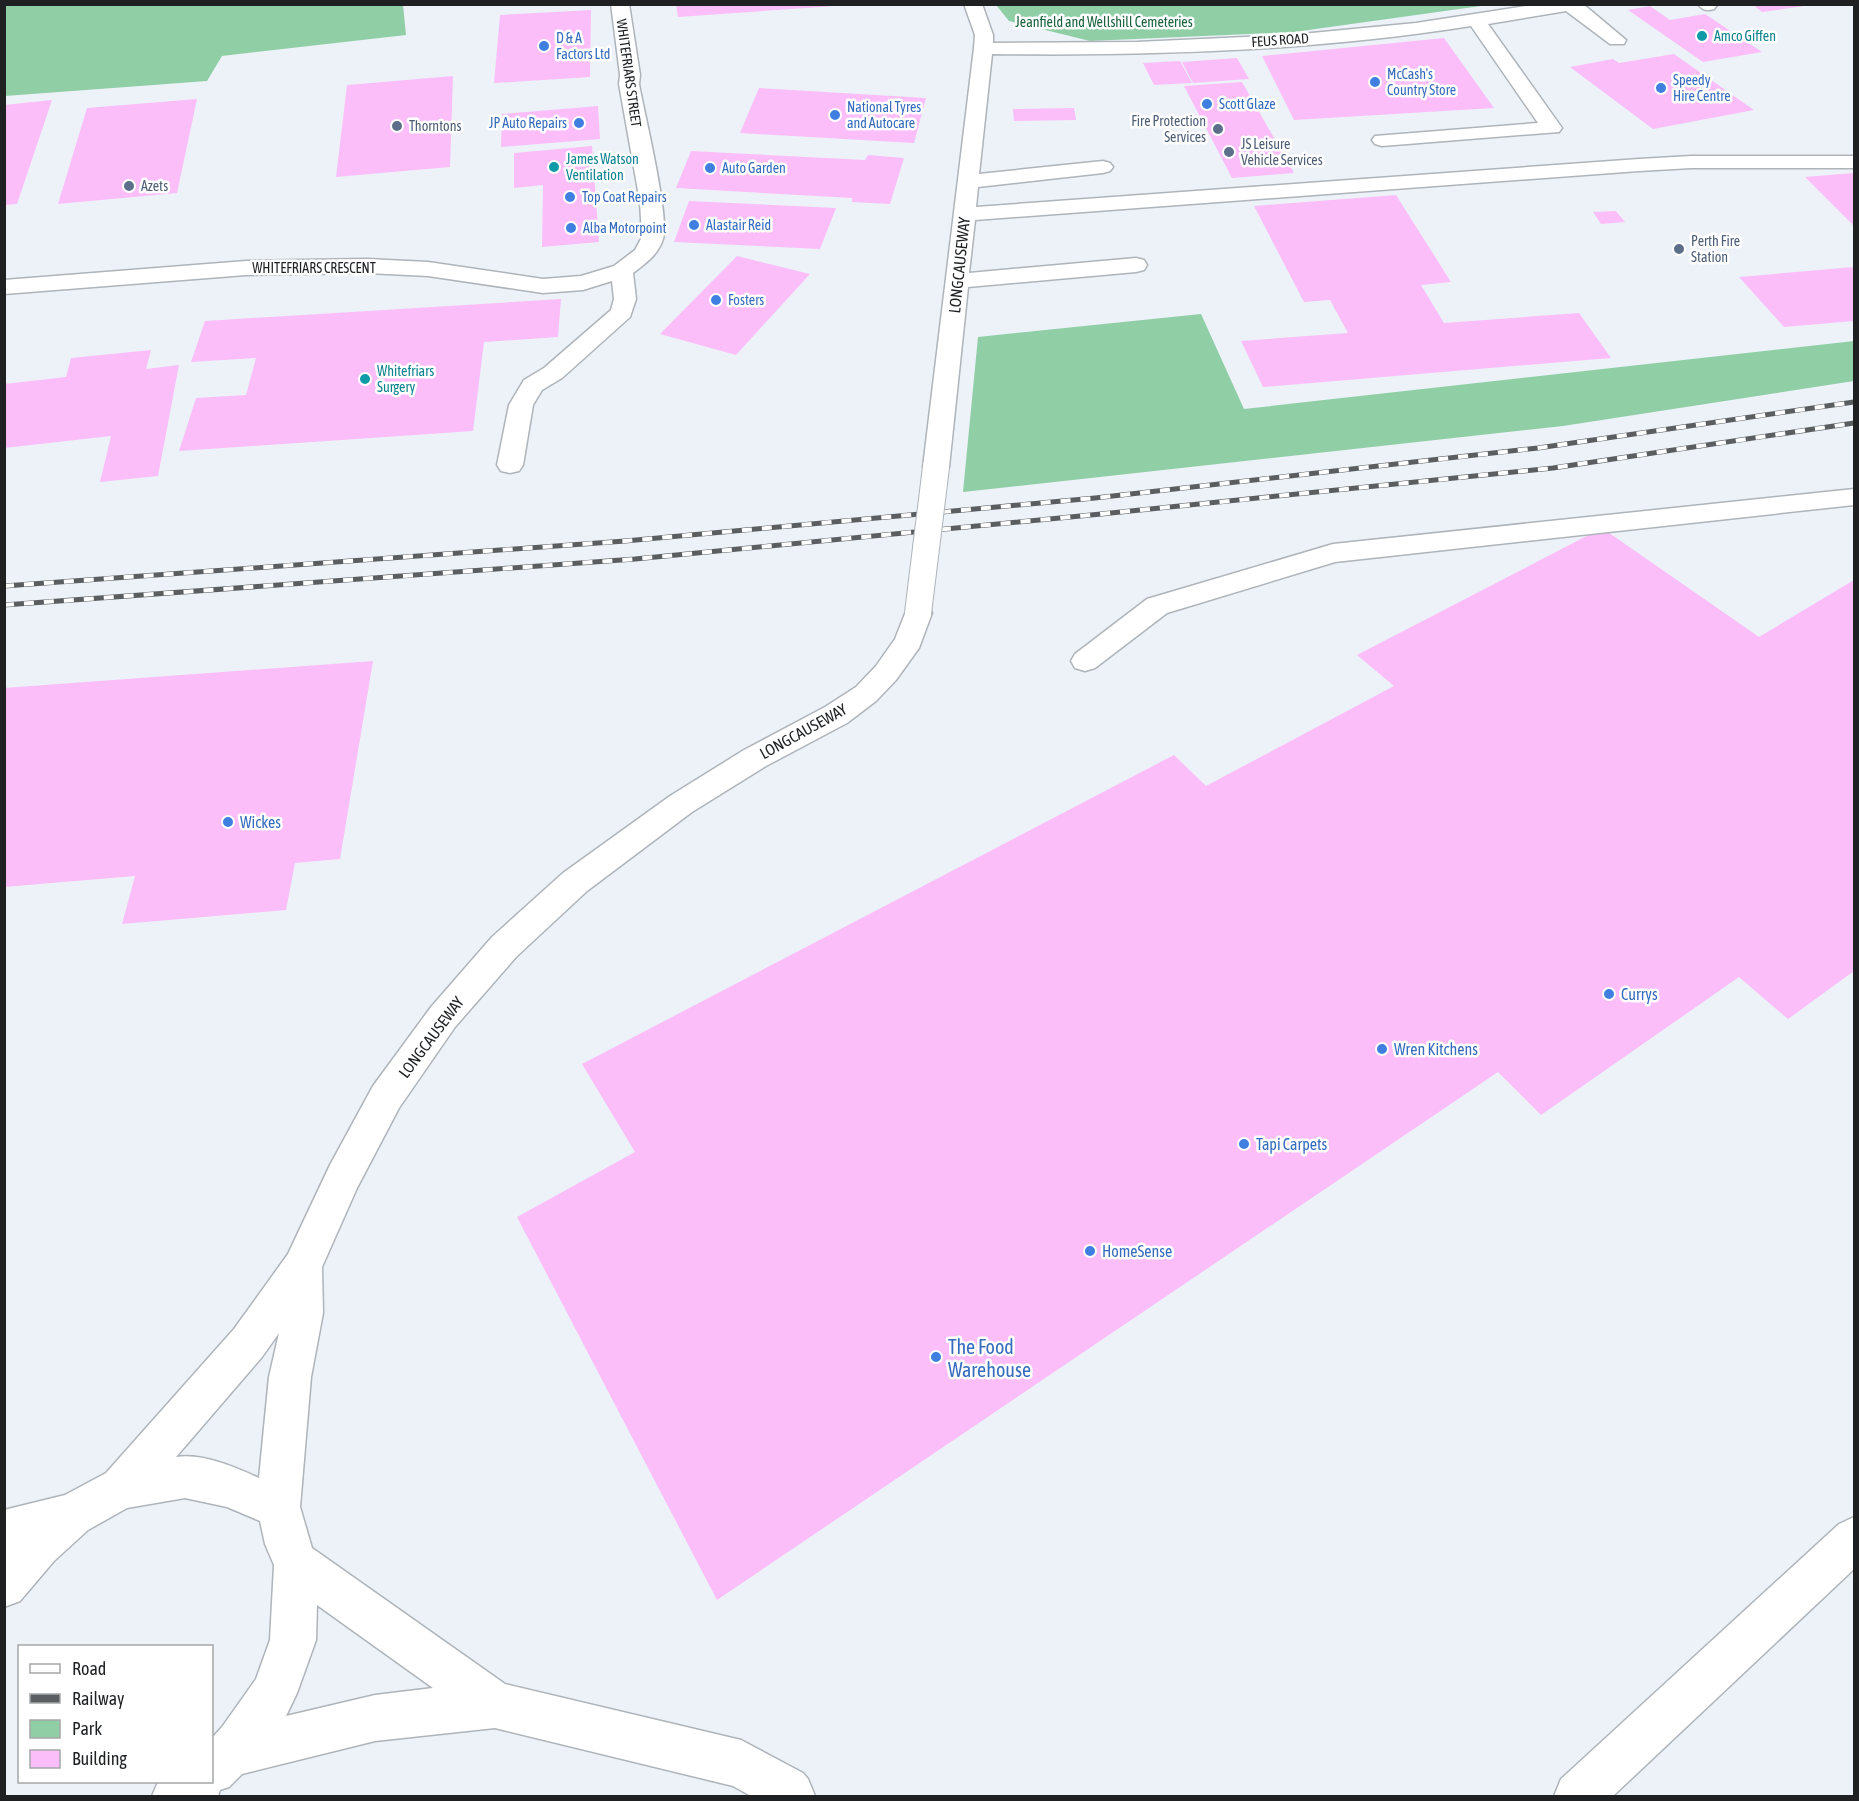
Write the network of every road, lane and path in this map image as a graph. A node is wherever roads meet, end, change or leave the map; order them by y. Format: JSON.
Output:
{"nodes":[{"id":1,"x":620,"y":4,"type":"edge"},
{"id":2,"x":973,"y":4,"type":"edge"},
{"id":3,"x":1572,"y":5,"type":"edge"},
{"id":4,"x":1475,"y":19,"type":"junction"},
{"id":5,"x":1617,"y":40,"type":"dead end"},
{"id":6,"x":983,"y":48,"type":"junction"},
{"id":7,"x":1382,"y":140,"type":"dead end"},
{"id":8,"x":1854,"y":162,"type":"edge"},
{"id":9,"x":1103,"y":167,"type":"dead end"},
{"id":10,"x":968,"y":182,"type":"junction"},
{"id":11,"x":964,"y":214,"type":"junction"},
{"id":12,"x":1136,"y":265,"type":"dead end"},
{"id":13,"x":622,"y":271,"type":"junction"},
{"id":14,"x":957,"y":281,"type":"junction"},
{"id":15,"x":4,"y":287,"type":"edge"},
{"id":16,"x":510,"y":465,"type":"dead end"},
{"id":17,"x":1854,"y":497,"type":"edge"},
{"id":18,"x":1085,"y":661,"type":"dead end"},
{"id":19,"x":302,"y":1267,"type":"junction"},
{"id":20,"x":121,"y":1488,"type":"junction"},
{"id":21,"x":278,"y":1507,"type":"junction"},
{"id":22,"x":73,"y":1515,"type":"junction"},
{"id":23,"x":4,"y":1532,"type":"edge"},
{"id":24,"x":1854,"y":1539,"type":"edge"},
{"id":25,"x":296,"y":1564,"type":"junction"},
{"id":26,"x":4,"y":1585,"type":"edge"},
{"id":27,"x":495,"y":1705,"type":"junction"},
{"id":28,"x":214,"y":1768,"type":"edge"},
{"id":29,"x":194,"y":1783,"type":"edge"},
{"id":30,"x":176,"y":1797,"type":"edge"},
{"id":31,"x":791,"y":1797,"type":"edge"},
{"id":32,"x":1578,"y":1797,"type":"edge"}],
"edges":[{"from":1,"to":13,"type":"street","name":"WHITEFRIARS STREET"},
{"from":2,"to":6,"type":"street","name":"LONGCAUSEWAY"},
{"from":3,"to":4,"type":"street","name":"FEUS ROAD"},
{"from":3,"to":5,"type":"street"},
{"from":4,"to":6,"type":"street","name":"FEUS ROAD"},
{"from":4,"to":7,"type":"street"},
{"from":6,"to":10,"type":"street","name":"LONGCAUSEWAY"},
{"from":8,"to":11,"type":"street"},
{"from":9,"to":10,"type":"street"},
{"from":10,"to":11,"type":"street","name":"LONGCAUSEWAY"},
{"from":11,"to":14,"type":"street","name":"LONGCAUSEWAY"},
{"from":12,"to":14,"type":"street"},
{"from":13,"to":15,"type":"street","name":"WHITEFRIARS CRESCENT"},
{"from":13,"to":16,"type":"street"},
{"from":14,"to":19,"type":"street","name":"LONGCAUSEWAY","bridge":true},
{"from":17,"to":18,"type":"street"},
{"from":19,"to":20,"type":"street","name":"LONGCAUSEWAY"},
{"from":19,"to":21,"type":"street","name":"LONGCAUSEWAY"},
{"from":20,"to":21,"type":"street","name":"LONGCAUSEWAY"},
{"from":20,"to":22,"type":"street","name":"LONGCAUSEWAY"},
{"from":21,"to":25,"type":"street","name":"LONGCAUSEWAY"},
{"from":22,"to":23,"type":"street"},
{"from":22,"to":26,"type":"street","name":"LONGCAUSEWAY"},
{"from":24,"to":32,"type":"street"},
{"from":25,"to":27,"type":"street"},
{"from":25,"to":28,"type":"street","name":"LONGCAUSEWAY"},
{"from":27,"to":28,"type":"street"},
{"from":27,"to":31,"type":"street"},
{"from":29,"to":30,"type":"street","name":"LONGCAUSEWAY"}]}
